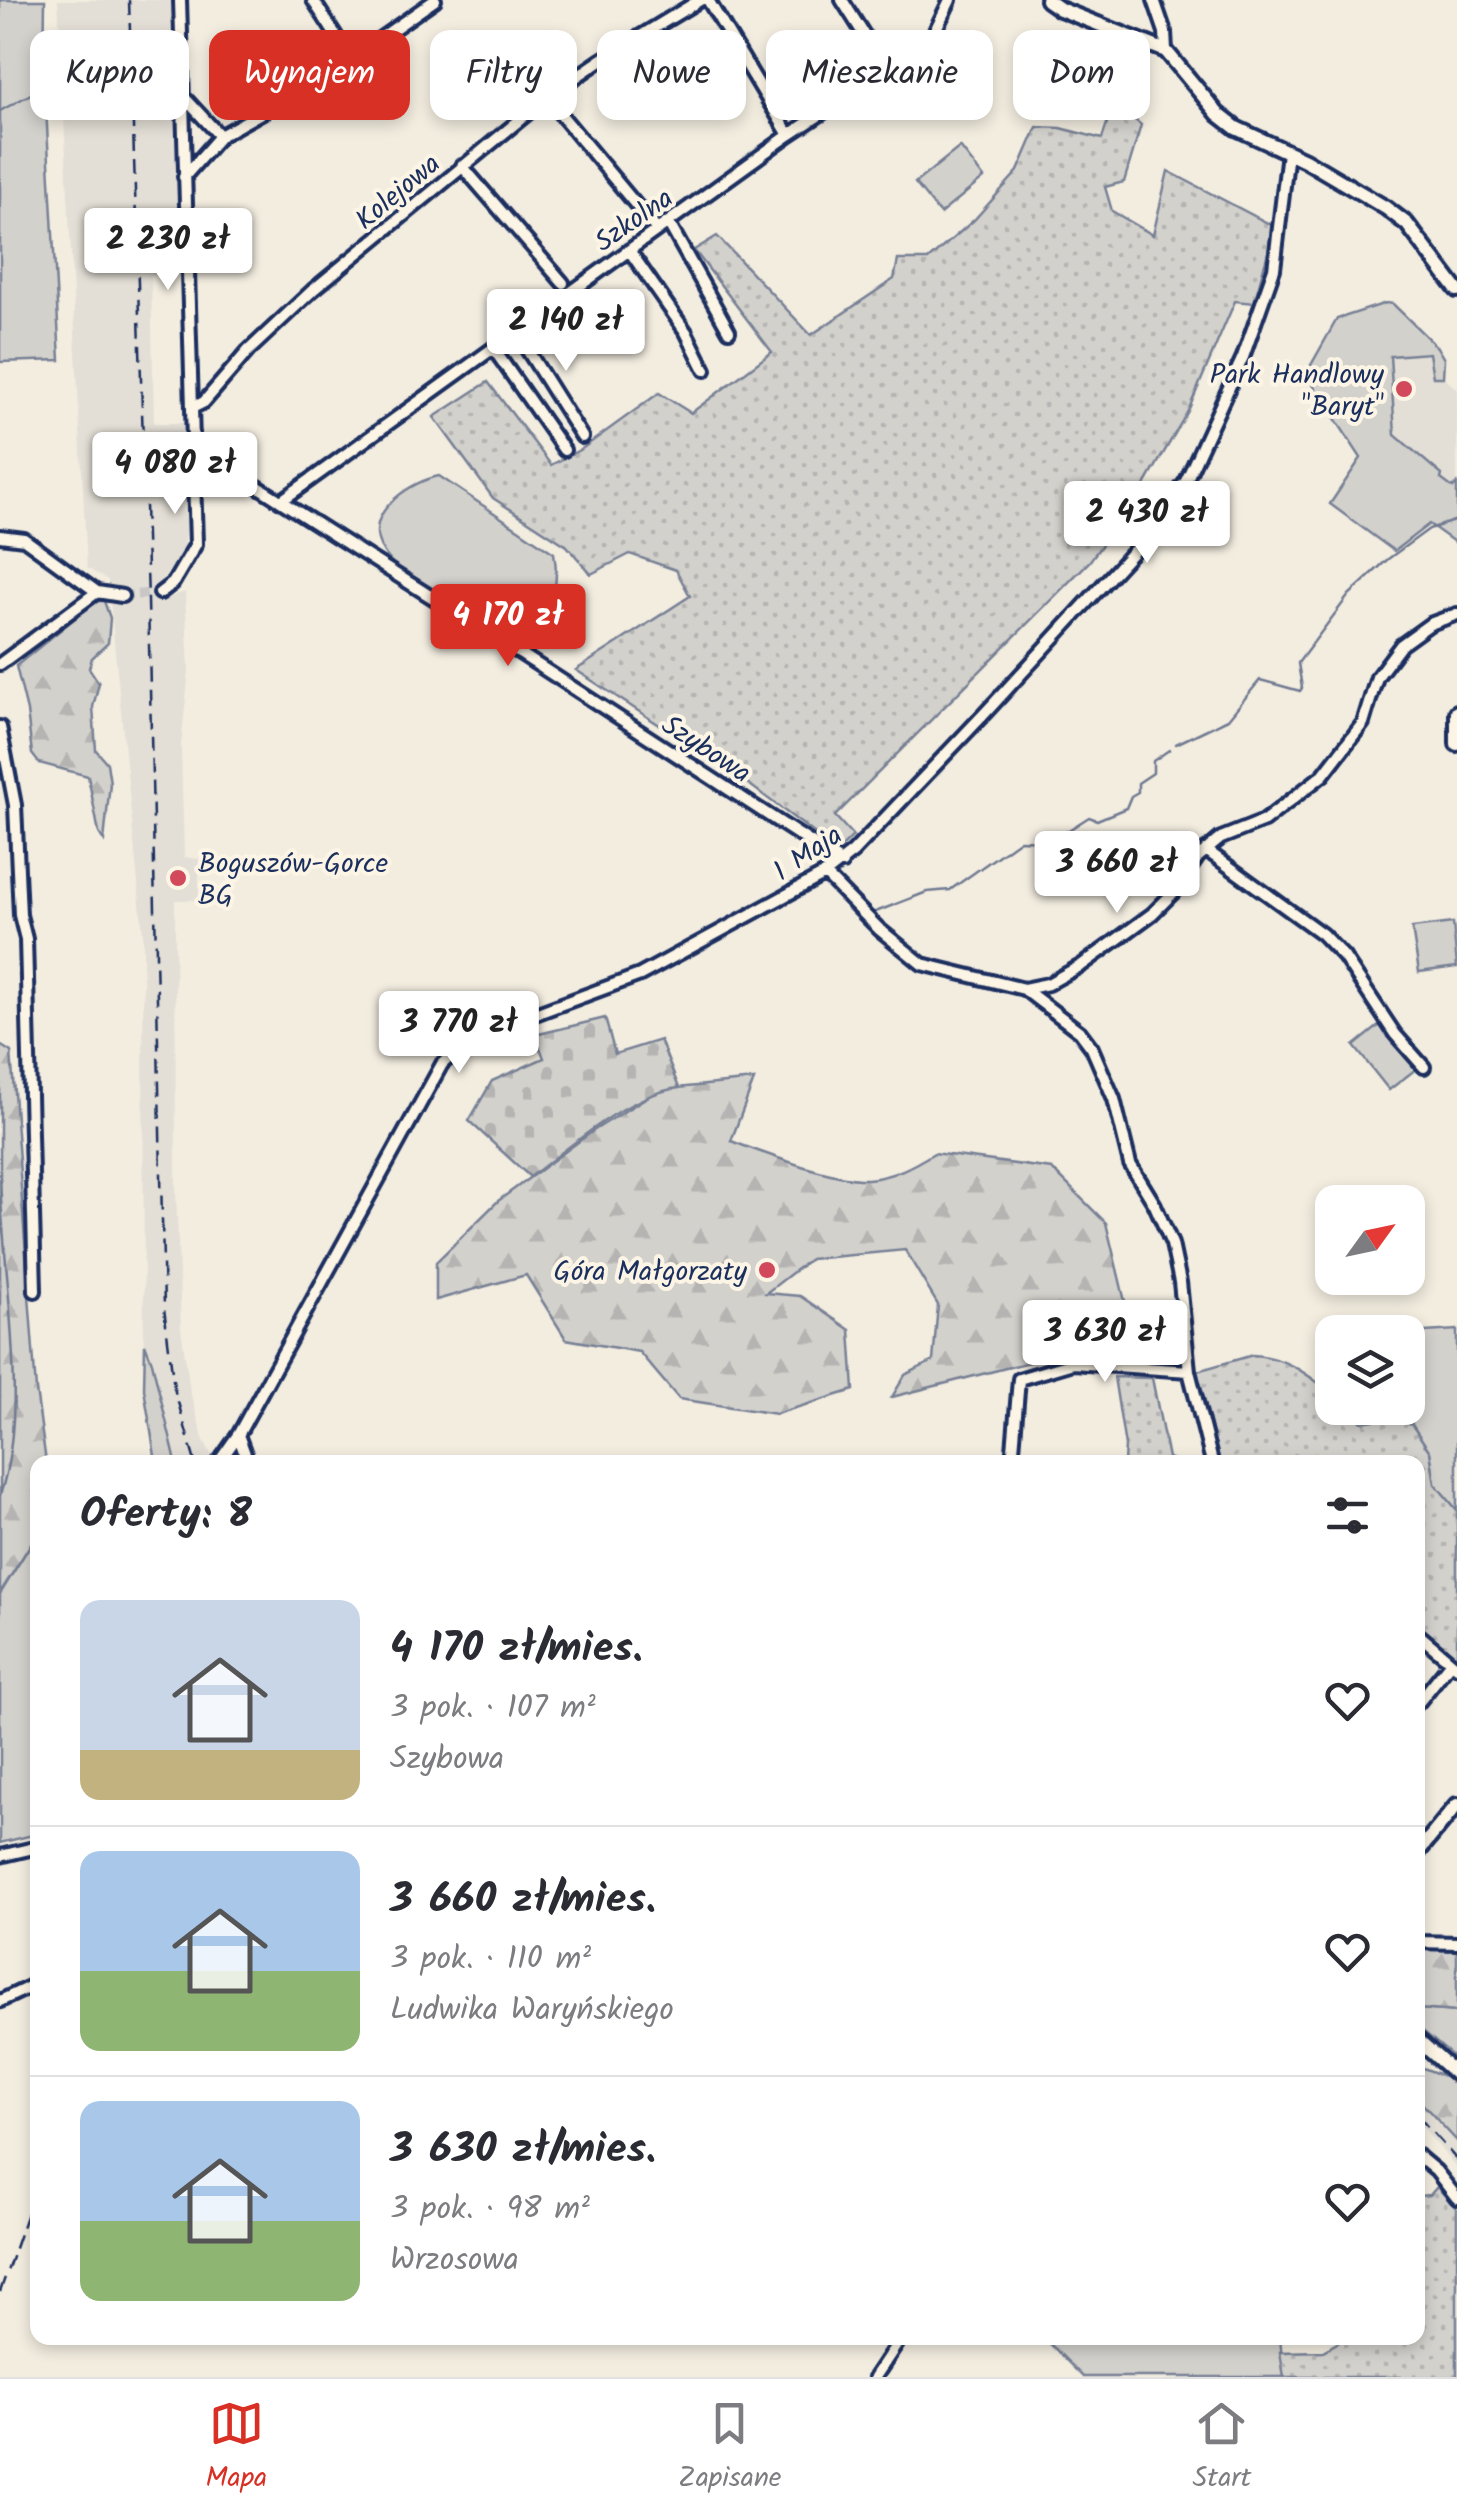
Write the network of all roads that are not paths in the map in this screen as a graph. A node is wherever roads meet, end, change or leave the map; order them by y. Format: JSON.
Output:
{"nodes":[{"id":1,"x":180,"y":0,"type":"edge"},
{"id":2,"x":313,"y":0,"type":"edge"},
{"id":3,"x":435,"y":0,"type":"edge"},
{"id":4,"x":700,"y":0,"type":"edge"},
{"id":5,"x":708,"y":0,"type":"edge"},
{"id":6,"x":842,"y":0,"type":"edge"},
{"id":7,"x":950,"y":0,"type":"edge"},
{"id":8,"x":1046,"y":0,"type":"edge"},
{"id":9,"x":1154,"y":0,"type":"edge"},
{"id":10,"x":181,"y":30,"type":"edge"},
{"id":11,"x":332,"y":30,"type":"edge"},
{"id":12,"x":393,"y":30,"type":"edge"},
{"id":13,"x":861,"y":30,"type":"edge"},
{"id":14,"x":935,"y":30,"type":"edge"},
{"id":15,"x":1166,"y":51,"type":"junction"},
{"id":16,"x":577,"y":76,"type":"edge"},
{"id":17,"x":189,"y":103,"type":"edge"},
{"id":18,"x":183,"y":120,"type":"edge"},
{"id":19,"x":248,"y":120,"type":"edge"},
{"id":20,"x":520,"y":120,"type":"edge"},
{"id":21,"x":565,"y":120,"type":"edge"},
{"id":22,"x":812,"y":120,"type":"edge"},
{"id":23,"x":789,"y":135,"type":"junction"},
{"id":24,"x":220,"y":136,"type":"junction"},
{"id":25,"x":1288,"y":152,"type":"junction"},
{"id":26,"x":462,"y":166,"type":"junction"},
{"id":27,"x":184,"y":177,"type":"junction"},
{"id":28,"x":668,"y":222,"type":"junction"},
{"id":29,"x":657,"y":230,"type":"junction"},
{"id":30,"x":629,"y":250,"type":"junction"},
{"id":31,"x":562,"y":283,"type":"dead end"},
{"id":32,"x":1457,"y":290,"type":"edge"},
{"id":33,"x":516,"y":332,"type":"junction"},
{"id":34,"x":729,"y":332,"type":"dead end"},
{"id":35,"x":494,"y":348,"type":"junction"},
{"id":36,"x":705,"y":370,"type":"dead end"},
{"id":37,"x":192,"y":408,"type":"junction"},
{"id":38,"x":582,"y":437,"type":"dead end"},
{"id":39,"x":194,"y":446,"type":"junction"},
{"id":40,"x":564,"y":450,"type":"dead end"},
{"id":41,"x":281,"y":501,"type":"junction"},
{"id":42,"x":0,"y":536,"type":"edge"},
{"id":43,"x":96,"y":592,"type":"junction"},
{"id":44,"x":160,"y":593,"type":"dead end"},
{"id":45,"x":122,"y":596,"type":"tunnel mouth"},
{"id":46,"x":1457,"y":614,"type":"edge"},
{"id":47,"x":0,"y":664,"type":"edge"},
{"id":48,"x":1457,"y":712,"type":"edge"},
{"id":49,"x":0,"y":727,"type":"edge"},
{"id":50,"x":1457,"y":744,"type":"edge"},
{"id":51,"x":1206,"y":850,"type":"junction"},
{"id":52,"x":842,"y":862,"type":"junction"},
{"id":53,"x":825,"y":874,"type":"junction"},
{"id":54,"x":1048,"y":984,"type":"junction"},
{"id":55,"x":1024,"y":989,"type":"junction"},
{"id":56,"x":1044,"y":1004,"type":"junction"},
{"id":57,"x":1424,"y":1067,"type":"dead end"},
{"id":58,"x":34,"y":1291,"type":"dead end"},
{"id":59,"x":1189,"y":1371,"type":"junction"},
{"id":60,"x":238,"y":1435,"type":"junction"},
{"id":61,"x":226,"y":1455,"type":"edge"},
{"id":62,"x":245,"y":1455,"type":"edge"},
{"id":63,"x":1013,"y":1455,"type":"edge"},
{"id":64,"x":1210,"y":1455,"type":"edge"},
{"id":65,"x":1425,"y":1640,"type":"edge"},
{"id":66,"x":1454,"y":1664,"type":"edge"},
{"id":67,"x":1425,"y":1695,"type":"edge"},
{"id":68,"x":1457,"y":1805,"type":"edge"},
{"id":69,"x":1425,"y":1840,"type":"edge"},
{"id":70,"x":30,"y":1849,"type":"edge"},
{"id":71,"x":0,"y":1856,"type":"edge"},
{"id":72,"x":1425,"y":1942,"type":"edge"},
{"id":73,"x":1457,"y":1944,"type":"edge"},
{"id":74,"x":30,"y":1987,"type":"edge"},
{"id":75,"x":0,"y":2001,"type":"edge"},
{"id":76,"x":1425,"y":2046,"type":"edge"},
{"id":77,"x":1457,"y":2075,"type":"edge"},
{"id":78,"x":1425,"y":2162,"type":"edge"},
{"id":79,"x":1457,"y":2198,"type":"edge"},
{"id":80,"x":896,"y":2345,"type":"edge"},
{"id":81,"x":875,"y":2377,"type":"edge"}],
"edges":[{"from":1,"to":10,"type":"street"},
{"from":2,"to":11,"type":"street"},
{"from":3,"to":12,"type":"street"},
{"from":4,"to":16,"type":"street","name":"Kolejowa"},
{"from":5,"to":23,"type":"street"},
{"from":6,"to":13,"type":"street"},
{"from":7,"to":14,"type":"street","name":"Szkolna"},
{"from":8,"to":15,"type":"main road"},
{"from":9,"to":15,"type":"street"},
{"from":15,"to":25,"type":"main road"},
{"from":17,"to":24,"type":"street"},
{"from":18,"to":27,"type":"street"},
{"from":19,"to":24,"type":"street"},
{"from":20,"to":26,"type":"street","name":"Kolejowa"},
{"from":21,"to":29,"type":"street"},
{"from":22,"to":23,"type":"street","name":"Szkolna"},
{"from":23,"to":28,"type":"street","name":"Szkolna"},
{"from":24,"to":27,"type":"street"},
{"from":25,"to":32,"type":"main road"},
{"from":25,"to":52,"type":"street","name":"1 Maja"},
{"from":26,"to":31,"type":"street"},
{"from":26,"to":37,"type":"street","name":"Kolejowa"},
{"from":27,"to":37,"type":"street"},
{"from":28,"to":29,"type":"street","name":"Szkolna"},
{"from":28,"to":34,"type":"street"},
{"from":29,"to":30,"type":"street","name":"Szkolna"},
{"from":30,"to":33,"type":"street","name":"Szkolna"},
{"from":30,"to":36,"type":"street"},
{"from":33,"to":35,"type":"street","name":"Szkolna"},
{"from":33,"to":38,"type":"street"},
{"from":35,"to":40,"type":"street"},
{"from":35,"to":41,"type":"street","name":"Szkolna"},
{"from":37,"to":39,"type":"street"},
{"from":39,"to":41,"type":"street","name":"Szybowa"},
{"from":39,"to":44,"type":"street"},
{"from":41,"to":52,"type":"street","name":"Szybowa"},
{"from":42,"to":43,"type":"street"},
{"from":43,"to":45,"type":"street"},
{"from":43,"to":47,"type":"street"},
{"from":46,"to":51,"type":"street"},
{"from":48,"to":50,"type":"main road"},
{"from":49,"to":58,"type":"street"},
{"from":51,"to":54,"type":"street"},
{"from":51,"to":57,"type":"street"},
{"from":52,"to":53,"type":"street","name":"1 Maja"},
{"from":53,"to":55,"type":"street"},
{"from":53,"to":60,"type":"street","name":"1 Maja"},
{"from":54,"to":55,"type":"street"},
{"from":54,"to":56,"type":"street"},
{"from":55,"to":56,"type":"street"},
{"from":56,"to":59,"type":"street"},
{"from":59,"to":63,"type":"street"},
{"from":59,"to":64,"type":"street"},
{"from":60,"to":61,"type":"street","name":"1 Maja"},
{"from":60,"to":62,"type":"street"},
{"from":65,"to":66,"type":"street"},
{"from":66,"to":67,"type":"street"},
{"from":68,"to":69,"type":"main road"},
{"from":70,"to":71,"type":"street"},
{"from":72,"to":73,"type":"street"},
{"from":74,"to":75,"type":"street"},
{"from":76,"to":77,"type":"main road"},
{"from":78,"to":79,"type":"street"},
{"from":80,"to":81,"type":"street"}]}
